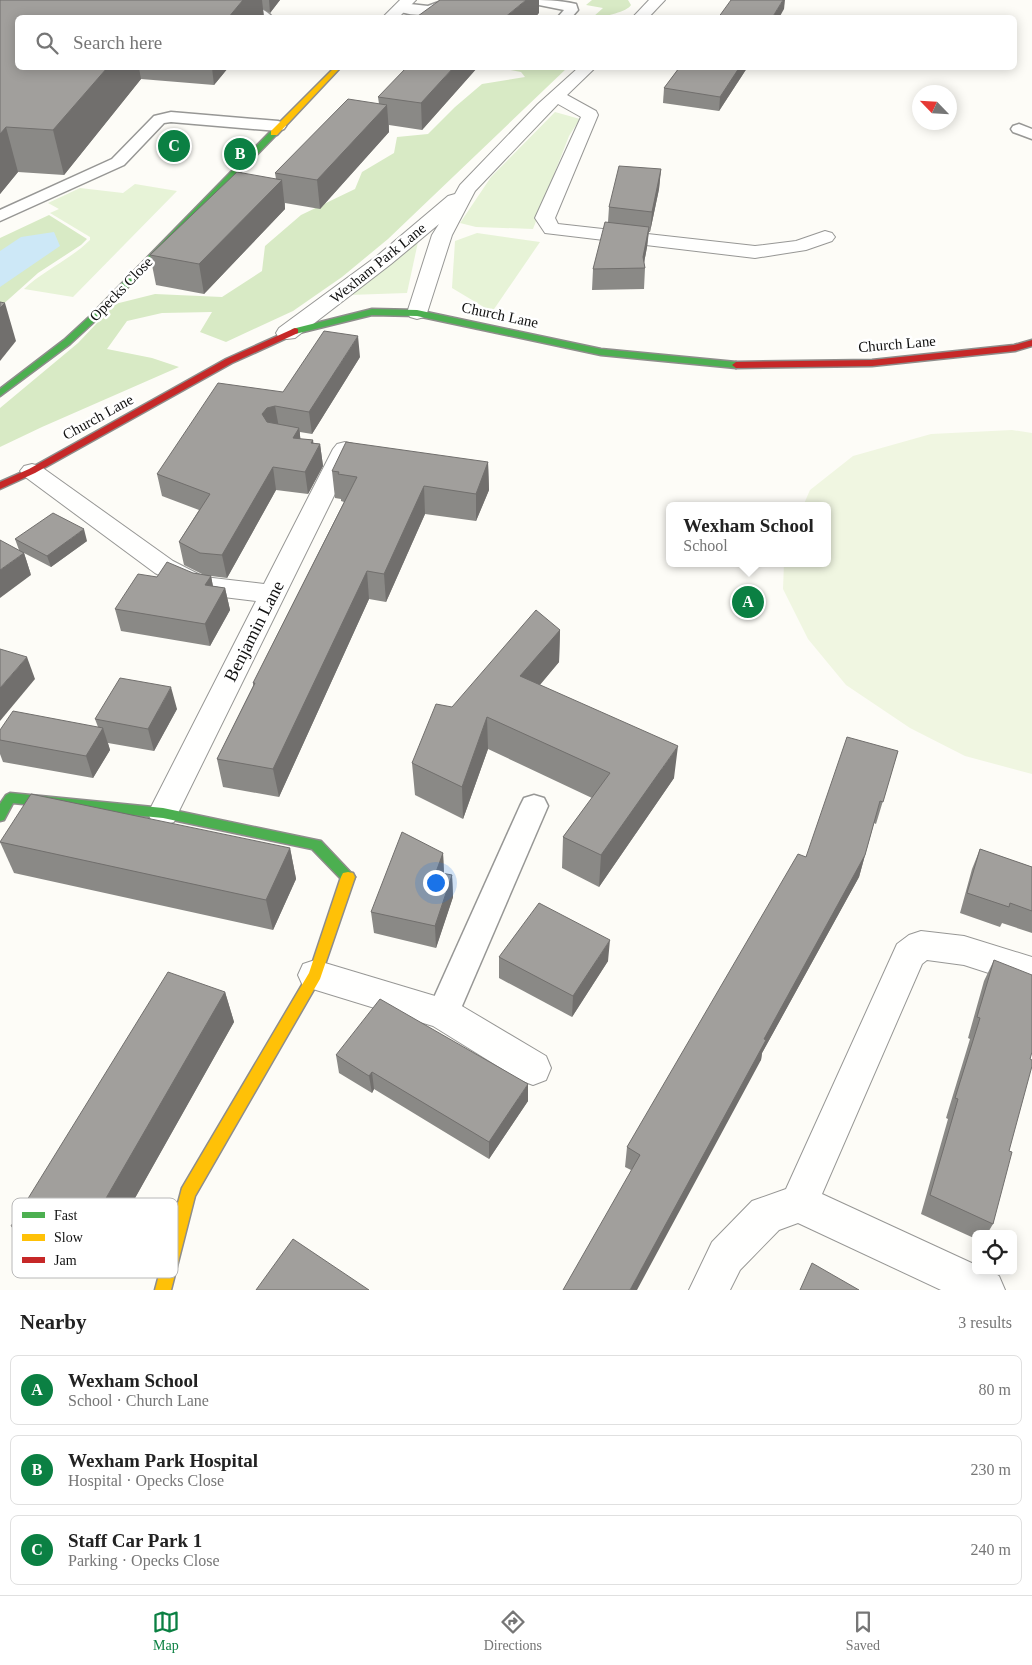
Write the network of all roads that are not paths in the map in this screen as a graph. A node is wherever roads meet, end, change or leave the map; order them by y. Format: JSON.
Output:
{"nodes":[{"id":1,"x":453,"y":0,"type":"edge"},
{"id":2,"x":534,"y":0,"type":"edge"},
{"id":3,"x":658,"y":0,"type":"edge"},
{"id":4,"x":405,"y":3,"type":"edge"},
{"id":5,"x":194,"y":15,"type":"edge"},
{"id":6,"x":262,"y":15,"type":"edge"},
{"id":7,"x":392,"y":15,"type":"edge"},
{"id":8,"x":565,"y":15,"type":"edge"},
{"id":9,"x":642,"y":15,"type":"edge"},
{"id":10,"x":335,"y":70,"type":"edge"},
{"id":11,"x":585,"y":70,"type":"edge"},
{"id":12,"x":556,"y":96,"type":"junction"},
{"id":13,"x":278,"y":126,"type":"junction"},
{"id":14,"x":467,"y":190,"type":"junction"},
{"id":15,"x":0,"y":216,"type":"edge"},
{"id":16,"x":825,"y":238,"type":"dead end"},
{"id":17,"x":417,"y":313,"type":"junction"},
{"id":18,"x":287,"y":333,"type":"junction"},
{"id":19,"x":1032,"y":343,"type":"edge"},
{"id":20,"x":0,"y":393,"type":"edge"},
{"id":21,"x":345,"y":449,"type":"edge"},
{"id":22,"x":32,"y":471,"type":"junction"},
{"id":23,"x":0,"y":486,"type":"edge"},
{"id":24,"x":273,"y":594,"type":"junction"},
{"id":25,"x":534,"y":806,"type":"dead end"},
{"id":26,"x":163,"y":813,"type":"junction"},
{"id":27,"x":0,"y":816,"type":"edge"},
{"id":28,"x":1032,"y":972,"type":"edge"},
{"id":29,"x":315,"y":975,"type":"junction"},
{"id":30,"x":442,"y":1013,"type":"junction"},
{"id":31,"x":533,"y":1068,"type":"dead end"},
{"id":32,"x":799,"y":1203,"type":"junction"},
{"id":33,"x":178,"y":1232,"type":"edge"},
{"id":34,"x":709,"y":1290,"type":"edge"},
{"id":35,"x":984,"y":1290,"type":"edge"}],
"edges":[{"from":1,"to":4,"type":"lane"},
{"from":2,"to":8,"type":"lane"},
{"from":3,"to":9,"type":"street"},
{"from":4,"to":7,"type":"street"},
{"from":5,"to":6,"type":"lane"},
{"from":10,"to":13,"type":"street","name":"Opecks Close"},
{"from":11,"to":12,"type":"street","name":"Wexham Park Lane"},
{"from":12,"to":14,"type":"street","name":"Wexham Park Lane"},
{"from":12,"to":16,"type":"street"},
{"from":13,"to":15,"type":"lane"},
{"from":13,"to":20,"type":"street","name":"Opecks Close"},
{"from":14,"to":17,"type":"street","name":"Wexham Park Lane"},
{"from":14,"to":18,"type":"street","name":"Wexham Park Lane"},
{"from":17,"to":18,"type":"street","name":"Church Lane"},
{"from":17,"to":19,"type":"street","name":"Church Lane"},
{"from":18,"to":22,"type":"street","name":"Church Lane"},
{"from":21,"to":24,"type":"street","name":"Benjamin Lane"},
{"from":22,"to":23,"type":"street","name":"Church Lane"},
{"from":22,"to":24,"type":"street"},
{"from":24,"to":26,"type":"street","name":"Benjamin Lane"},
{"from":25,"to":30,"type":"lane"},
{"from":26,"to":27,"type":"street"},
{"from":26,"to":29,"type":"street"},
{"from":28,"to":32,"type":"street"},
{"from":29,"to":30,"type":"street"},
{"from":29,"to":33,"type":"street"},
{"from":30,"to":31,"type":"street"},
{"from":32,"to":34,"type":"street"},
{"from":32,"to":35,"type":"street"}]}
